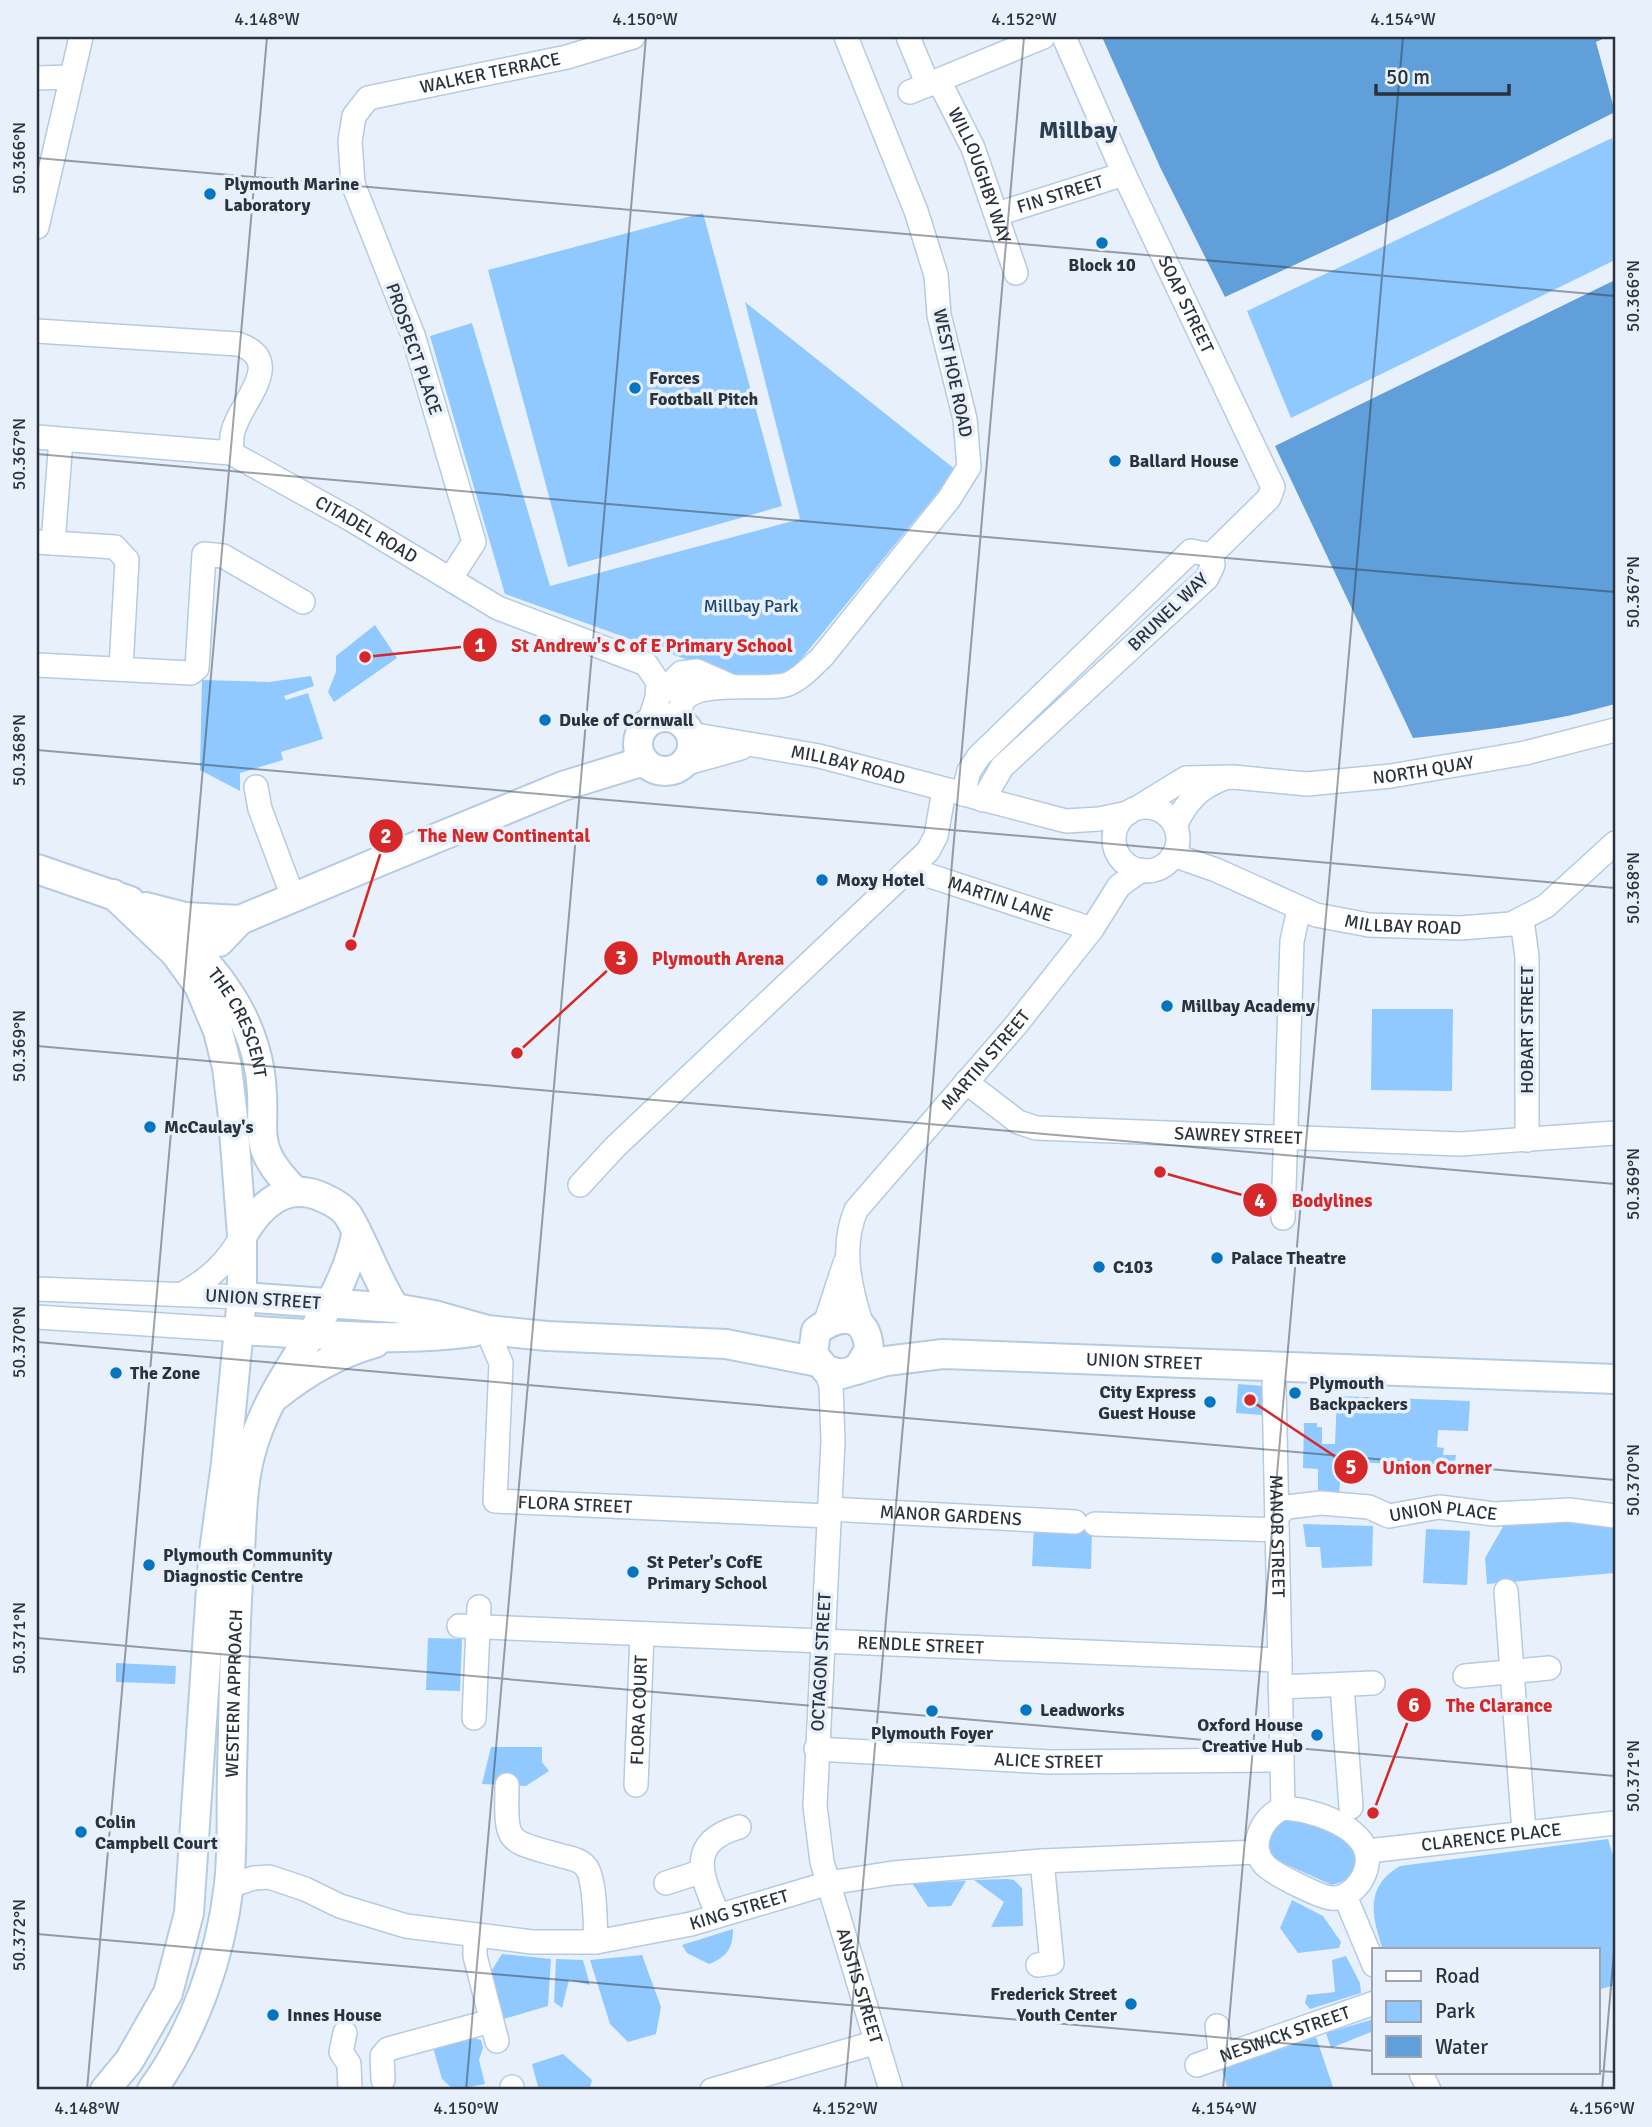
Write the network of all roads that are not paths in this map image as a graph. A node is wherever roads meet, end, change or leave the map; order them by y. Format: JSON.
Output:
{"nodes":[{"id":1,"x":81,"y":37,"type":"edge"},
{"id":2,"x":633,"y":37,"type":"edge"},
{"id":3,"x":846,"y":37,"type":"edge"},
{"id":4,"x":908,"y":37,"type":"edge"},
{"id":5,"x":1043,"y":37,"type":"edge"},
{"id":6,"x":1063,"y":37,"type":"edge"},
{"id":7,"x":37,"y":78,"type":"edge"},
{"id":8,"x":71,"y":78,"type":"junction"},
{"id":9,"x":926,"y":86,"type":"junction"},
{"id":10,"x":354,"y":116,"type":"joint"},
{"id":11,"x":1124,"y":174,"type":"junction"},
{"id":12,"x":997,"y":214,"type":"junction"},
{"id":13,"x":37,"y":227,"type":"edge"},
{"id":14,"x":1016,"y":273,"type":"dead end"},
{"id":15,"x":37,"y":331,"type":"edge"},
{"id":16,"x":37,"y":437,"type":"edge"},
{"id":17,"x":61,"y":440,"type":"junction"},
{"id":18,"x":231,"y":453,"type":"junction"},
{"id":19,"x":45,"y":542,"type":"edge"},
{"id":20,"x":1211,"y":555,"type":"joint"},
{"id":21,"x":451,"y":578,"type":"junction"},
{"id":22,"x":303,"y":602,"type":"dead end"},
{"id":23,"x":37,"y":665,"type":"edge"},
{"id":24,"x":121,"y":668,"type":"junction"},
{"id":25,"x":729,"y":686,"type":"junction"},
{"id":26,"x":650,"y":717,"type":"junction"},
{"id":27,"x":687,"y":729,"type":"junction"},
{"id":28,"x":1615,"y":730,"type":"edge"},
{"id":29,"x":751,"y":746,"type":"junction"},
{"id":30,"x":644,"y":761,"type":"junction"},
{"id":31,"x":684,"y":764,"type":"junction"},
{"id":32,"x":1228,"y":777,"type":"junction"},
{"id":33,"x":563,"y":786,"type":"junction"},
{"id":34,"x":256,"y":787,"type":"dead end"},
{"id":35,"x":963,"y":795,"type":"junction"},
{"id":36,"x":1132,"y":811,"type":"junction"},
{"id":37,"x":1066,"y":821,"type":"junction"},
{"id":38,"x":1175,"y":826,"type":"junction"},
{"id":39,"x":1615,"y":843,"type":"edge"},
{"id":40,"x":1119,"y":855,"type":"junction"},
{"id":41,"x":1174,"y":855,"type":"junction"},
{"id":42,"x":37,"y":869,"type":"edge"},
{"id":43,"x":909,"y":869,"type":"junction"},
{"id":44,"x":1142,"y":870,"type":"junction"},
{"id":45,"x":113,"y":894,"type":"junction"},
{"id":46,"x":293,"y":897,"type":"junction"},
{"id":47,"x":146,"y":907,"type":"junction"},
{"id":48,"x":1299,"y":909,"type":"junction"},
{"id":49,"x":240,"y":920,"type":"junction"},
{"id":50,"x":1522,"y":920,"type":"junction"},
{"id":51,"x":1092,"y":929,"type":"junction"},
{"id":52,"x":219,"y":942,"type":"junction"},
{"id":53,"x":182,"y":949,"type":"junction"},
{"id":54,"x":214,"y":971,"type":"junction"},
{"id":55,"x":965,"y":1082,"type":"junction"},
{"id":56,"x":1615,"y":1133,"type":"edge"},
{"id":57,"x":1286,"y":1137,"type":"junction"},
{"id":58,"x":1527,"y":1140,"type":"junction"},
{"id":59,"x":580,"y":1185,"type":"dead end"},
{"id":60,"x":295,"y":1191,"type":"junction"},
{"id":61,"x":1283,"y":1218,"type":"dead end"},
{"id":62,"x":356,"y":1235,"type":"junction"},
{"id":63,"x":242,"y":1236,"type":"junction"},
{"id":64,"x":847,"y":1257,"type":"junction"},
{"id":65,"x":37,"y":1289,"type":"edge"},
{"id":66,"x":184,"y":1293,"type":"junction"},
{"id":67,"x":242,"y":1297,"type":"junction"},
{"id":68,"x":331,"y":1303,"type":"junction"},
{"id":69,"x":395,"y":1308,"type":"junction"},
{"id":70,"x":37,"y":1317,"type":"edge"},
{"id":71,"x":820,"y":1328,"type":"junction"},
{"id":72,"x":486,"y":1330,"type":"junction"},
{"id":73,"x":864,"y":1330,"type":"junction"},
{"id":74,"x":240,"y":1331,"type":"junction"},
{"id":75,"x":309,"y":1334,"type":"junction"},
{"id":76,"x":408,"y":1336,"type":"junction"},
{"id":77,"x":726,"y":1344,"type":"junction"},
{"id":78,"x":943,"y":1354,"type":"junction"},
{"id":79,"x":838,"y":1369,"type":"junction"},
{"id":80,"x":1615,"y":1379,"type":"edge"},
{"id":81,"x":1274,"y":1384,"type":"dead end"},
{"id":82,"x":271,"y":1401,"type":"junction"},
{"id":83,"x":829,"y":1512,"type":"junction"},
{"id":84,"x":1615,"y":1516,"type":"edge"},
{"id":85,"x":1277,"y":1522,"type":"junction"},
{"id":86,"x":1506,"y":1591,"type":"dead end"},
{"id":87,"x":642,"y":1635,"type":"junction"},
{"id":88,"x":823,"y":1641,"type":"junction"},
{"id":89,"x":1280,"y":1660,"type":"junction"},
{"id":90,"x":1549,"y":1668,"type":"dead end"},
{"id":91,"x":1514,"y":1671,"type":"junction"},
{"id":92,"x":1465,"y":1676,"type":"dead end"},
{"id":93,"x":1373,"y":1683,"type":"dead end"},
{"id":94,"x":1342,"y":1686,"type":"junction"},
{"id":95,"x":1280,"y":1687,"type":"junction"},
{"id":96,"x":474,"y":1718,"type":"dead end"},
{"id":97,"x":816,"y":1749,"type":"junction"},
{"id":98,"x":1282,"y":1760,"type":"junction"},
{"id":99,"x":507,"y":1785,"type":"dead end"},
{"id":100,"x":636,"y":1786,"type":"dead end"},
{"id":101,"x":1350,"y":1807,"type":"dead end"},
{"id":102,"x":1283,"y":1808,"type":"junction"},
{"id":103,"x":1615,"y":1823,"type":"edge"},
{"id":104,"x":739,"y":1827,"type":"dead end"},
{"id":105,"x":1524,"y":1832,"type":"junction"},
{"id":106,"x":1368,"y":1851,"type":"junction"},
{"id":107,"x":1258,"y":1852,"type":"junction"},
{"id":108,"x":1042,"y":1861,"type":"junction"},
{"id":109,"x":700,"y":1872,"type":"junction"},
{"id":110,"x":666,"y":1882,"type":"dead end"},
{"id":111,"x":829,"y":1883,"type":"junction"},
{"id":112,"x":229,"y":1886,"type":"junction"},
{"id":113,"x":1345,"y":1896,"type":"junction"},
{"id":114,"x":718,"y":1915,"type":"junction"},
{"id":115,"x":475,"y":1936,"type":"junction"},
{"id":116,"x":596,"y":1942,"type":"junction"},
{"id":117,"x":1372,"y":1960,"type":"edge"},
{"id":118,"x":1038,"y":1965,"type":"dead end"},
{"id":119,"x":1372,"y":2004,"type":"edge"},
{"id":120,"x":1217,"y":2026,"type":"dead end"},
{"id":121,"x":345,"y":2033,"type":"dead end"},
{"id":122,"x":877,"y":2042,"type":"junction"},
{"id":123,"x":1221,"y":2056,"type":"junction"},
{"id":124,"x":1197,"y":2065,"type":"dead end"},
{"id":125,"x":1421,"y":2074,"type":"edge"},
{"id":126,"x":383,"y":2080,"type":"dead end"},
{"id":127,"x":158,"y":2086,"type":"edge"},
{"id":128,"x":105,"y":2090,"type":"edge"},
{"id":129,"x":350,"y":2090,"type":"edge"},
{"id":130,"x":712,"y":2090,"type":"edge"},
{"id":131,"x":891,"y":2090,"type":"edge"},
{"id":132,"x":1429,"y":2090,"type":"edge"}],
"edges":[{"from":1,"to":8,"type":"street"},
{"from":2,"to":10,"type":"street","name":"WALKER TERRACE"},
{"from":3,"to":25,"type":"street","name":"WEST HOE ROAD"},
{"from":4,"to":9,"type":"street","name":"WILLOUGHBY WAY"},
{"from":5,"to":9,"type":"street"},
{"from":6,"to":11,"type":"street","name":"SOAP STREET"},
{"from":7,"to":8,"type":"street"},
{"from":8,"to":13,"type":"street"},
{"from":9,"to":12,"type":"street","name":"WILLOUGHBY WAY"},
{"from":10,"to":21,"type":"street","name":"PROSPECT PLACE"},
{"from":11,"to":12,"type":"street","name":"FIN STREET"},
{"from":11,"to":20,"type":"street","name":"SOAP STREET"},
{"from":12,"to":14,"type":"street","name":"WILLOUGHBY WAY"},
{"from":15,"to":18,"type":"street"},
{"from":16,"to":17,"type":"street","name":"CITADEL ROAD"},
{"from":17,"to":18,"type":"street","name":"CITADEL ROAD"},
{"from":17,"to":19,"type":"street"},
{"from":18,"to":21,"type":"street","name":"CITADEL ROAD"},
{"from":19,"to":24,"type":"street"},
{"from":20,"to":35,"type":"street","name":"BRUNEL WAY"},
{"from":21,"to":26,"type":"street","name":"CITADEL ROAD"},
{"from":22,"to":24,"type":"street"},
{"from":23,"to":24,"type":"street"},
{"from":25,"to":26,"type":"street","name":"WEST HOE ROAD"},
{"from":25,"to":27,"type":"street","name":"WEST HOE ROAD"},
{"from":26,"to":27,"type":"main road"},
{"from":26,"to":30,"type":"main road"},
{"from":26,"to":33,"type":"main road"},
{"from":27,"to":29,"type":"street","name":"MILLBAY ROAD"},
{"from":27,"to":31,"type":"main road"},
{"from":28,"to":32,"type":"street","name":"NORTH QUAY"},
{"from":29,"to":31,"type":"street","name":"MILLBAY ROAD"},
{"from":29,"to":35,"type":"street","name":"MILLBAY ROAD"},
{"from":30,"to":31,"type":"main road"},
{"from":30,"to":33,"type":"main road"},
{"from":32,"to":36,"type":"street","name":"NORTH QUAY"},
{"from":32,"to":38,"type":"street"},
{"from":33,"to":46,"type":"main road"},
{"from":34,"to":46,"type":"street"},
{"from":35,"to":37,"type":"street","name":"MILLBAY ROAD"},
{"from":35,"to":43,"type":"street"},
{"from":36,"to":37,"type":"street","name":"MILLBAY ROAD"},
{"from":36,"to":38,"type":"street"},
{"from":36,"to":40,"type":"street"},
{"from":37,"to":40,"type":"street","name":"MILLBAY ROAD"},
{"from":38,"to":41,"type":"street"},
{"from":39,"to":50,"type":"street","name":"MILLBAY ROAD"},
{"from":40,"to":44,"type":"street"},
{"from":41,"to":44,"type":"street"},
{"from":41,"to":48,"type":"street","name":"MILLBAY ROAD"},
{"from":42,"to":45,"type":"main road","name":"THE CRESCENT"},
{"from":43,"to":51,"type":"street","name":"MARTIN LANE"},
{"from":43,"to":59,"type":"street"},
{"from":44,"to":51,"type":"street","name":"MARTIN STREET"},
{"from":45,"to":47,"type":"main road","name":"THE CRESCENT"},
{"from":45,"to":53,"type":"main road","name":"THE CRESCENT"},
{"from":46,"to":49,"type":"main road"},
{"from":47,"to":49,"type":"main road"},
{"from":47,"to":53,"type":"main road","name":"THE CRESCENT"},
{"from":48,"to":50,"type":"street","name":"MILLBAY ROAD"},
{"from":48,"to":57,"type":"street"},
{"from":49,"to":52,"type":"main road"},
{"from":50,"to":58,"type":"street","name":"HOBART STREET"},
{"from":51,"to":55,"type":"street","name":"MARTIN STREET"},
{"from":52,"to":53,"type":"main road"},
{"from":52,"to":54,"type":"main road"},
{"from":53,"to":54,"type":"main road","name":"THE CRESCENT"},
{"from":53,"to":63,"type":"main road","name":"THE CRESCENT"},
{"from":54,"to":60,"type":"main road","name":"THE CRESCENT"},
{"from":55,"to":57,"type":"street","name":"SAWREY STREET"},
{"from":55,"to":64,"type":"street","name":"MARTIN STREET"},
{"from":56,"to":58,"type":"street","name":"SAWREY STREET"},
{"from":57,"to":58,"type":"street","name":"SAWREY STREET"},
{"from":57,"to":61,"type":"street"},
{"from":60,"to":62,"type":"main road"},
{"from":60,"to":63,"type":"main road"},
{"from":62,"to":68,"type":"main road"},
{"from":62,"to":69,"type":"main road"},
{"from":63,"to":66,"type":"street"},
{"from":63,"to":67,"type":"main road","name":"THE CRESCENT"},
{"from":64,"to":71,"type":"street","name":"MARTIN STREET"},
{"from":64,"to":73,"type":"street","name":"MARTIN STREET"},
{"from":65,"to":66,"type":"street","name":"UNION STREET"},
{"from":66,"to":67,"type":"street","name":"UNION STREET"},
{"from":67,"to":68,"type":"main road","name":"UNION STREET"},
{"from":67,"to":74,"type":"main road","name":"WESTERN APPROACH"},
{"from":68,"to":69,"type":"main road","name":"UNION STREET"},
{"from":68,"to":75,"type":"main road","name":"WESTERN APPROACH"},
{"from":69,"to":72,"type":"main road","name":"UNION STREET"},
{"from":70,"to":74,"type":"street","name":"UNION STREET"},
{"from":71,"to":73,"type":"main road"},
{"from":71,"to":77,"type":"main road","name":"UNION STREET"},
{"from":71,"to":79,"type":"main road"},
{"from":72,"to":76,"type":"main road","name":"UNION STREET"},
{"from":72,"to":77,"type":"main road","name":"UNION STREET"},
{"from":72,"to":83,"type":"street","name":"FLORA STREET"},
{"from":73,"to":78,"type":"main road","name":"UNION STREET"},
{"from":73,"to":79,"type":"main road"},
{"from":74,"to":75,"type":"main road","name":"UNION STREET"},
{"from":74,"to":128,"type":"main road","name":"WESTERN APPROACH"},
{"from":75,"to":76,"type":"main road","name":"UNION STREET"},
{"from":75,"to":82,"type":"main road","name":"WESTERN APPROACH"},
{"from":76,"to":82,"type":"main road"},
{"from":77,"to":79,"type":"main road","name":"UNION STREET"},
{"from":78,"to":79,"type":"main road","name":"UNION STREET"},
{"from":78,"to":80,"type":"main road","name":"UNION STREET"},
{"from":79,"to":83,"type":"street","name":"OCTAGON STREET"},
{"from":81,"to":85,"type":"street","name":"MANOR STREET"},
{"from":82,"to":112,"type":"main road","name":"WESTERN APPROACH"},
{"from":83,"to":85,"type":"street","name":"MANOR GARDENS"},
{"from":83,"to":88,"type":"street","name":"OCTAGON STREET"},
{"from":84,"to":85,"type":"street","name":"UNION PLACE"},
{"from":85,"to":89,"type":"street","name":"MANOR STREET"},
{"from":86,"to":91,"type":"street"},
{"from":87,"to":88,"type":"street","name":"RENDLE STREET"},
{"from":87,"to":96,"type":"street","name":"RENDLE STREET"},
{"from":87,"to":100,"type":"street","name":"FLORA COURT"},
{"from":88,"to":89,"type":"street","name":"RENDLE STREET"},
{"from":88,"to":97,"type":"street","name":"OCTAGON STREET"},
{"from":89,"to":95,"type":"street","name":"MANOR STREET"},
{"from":90,"to":91,"type":"street"},
{"from":91,"to":92,"type":"street"},
{"from":91,"to":105,"type":"street"},
{"from":93,"to":94,"type":"street"},
{"from":94,"to":95,"type":"street"},
{"from":94,"to":101,"type":"street"},
{"from":95,"to":98,"type":"street","name":"MANOR STREET"},
{"from":97,"to":98,"type":"street","name":"ALICE STREET"},
{"from":97,"to":111,"type":"street","name":"OCTAGON STREET"},
{"from":98,"to":102,"type":"street","name":"MANOR STREET"},
{"from":99,"to":116,"type":"street"},
{"from":102,"to":106,"type":"street"},
{"from":102,"to":107,"type":"street"},
{"from":103,"to":105,"type":"street","name":"CLARENCE PLACE"},
{"from":104,"to":109,"type":"street"},
{"from":105,"to":106,"type":"street","name":"CLARENCE PLACE"},
{"from":106,"to":113,"type":"street"},
{"from":107,"to":108,"type":"street","name":"KING STREET"},
{"from":107,"to":113,"type":"street"},
{"from":108,"to":111,"type":"street","name":"KING STREET"},
{"from":108,"to":118,"type":"street"},
{"from":109,"to":110,"type":"street"},
{"from":109,"to":114,"type":"street"},
{"from":111,"to":114,"type":"street","name":"KING STREET"},
{"from":111,"to":122,"type":"street","name":"ANSTIS STREET"},
{"from":112,"to":115,"type":"street","name":"KING STREET"},
{"from":112,"to":127,"type":"main road","name":"WESTERN APPROACH"},
{"from":113,"to":117,"type":"street"},
{"from":114,"to":116,"type":"street","name":"KING STREET"},
{"from":115,"to":116,"type":"street","name":"KING STREET"},
{"from":115,"to":126,"type":"street"},
{"from":119,"to":123,"type":"street","name":"NESWICK STREET"},
{"from":120,"to":123,"type":"street"},
{"from":121,"to":129,"type":"street"},
{"from":122,"to":130,"type":"street"},
{"from":122,"to":131,"type":"street","name":"ANSTIS STREET"},
{"from":123,"to":124,"type":"street","name":"NESWICK STREET"},
{"from":125,"to":132,"type":"street"}]}
